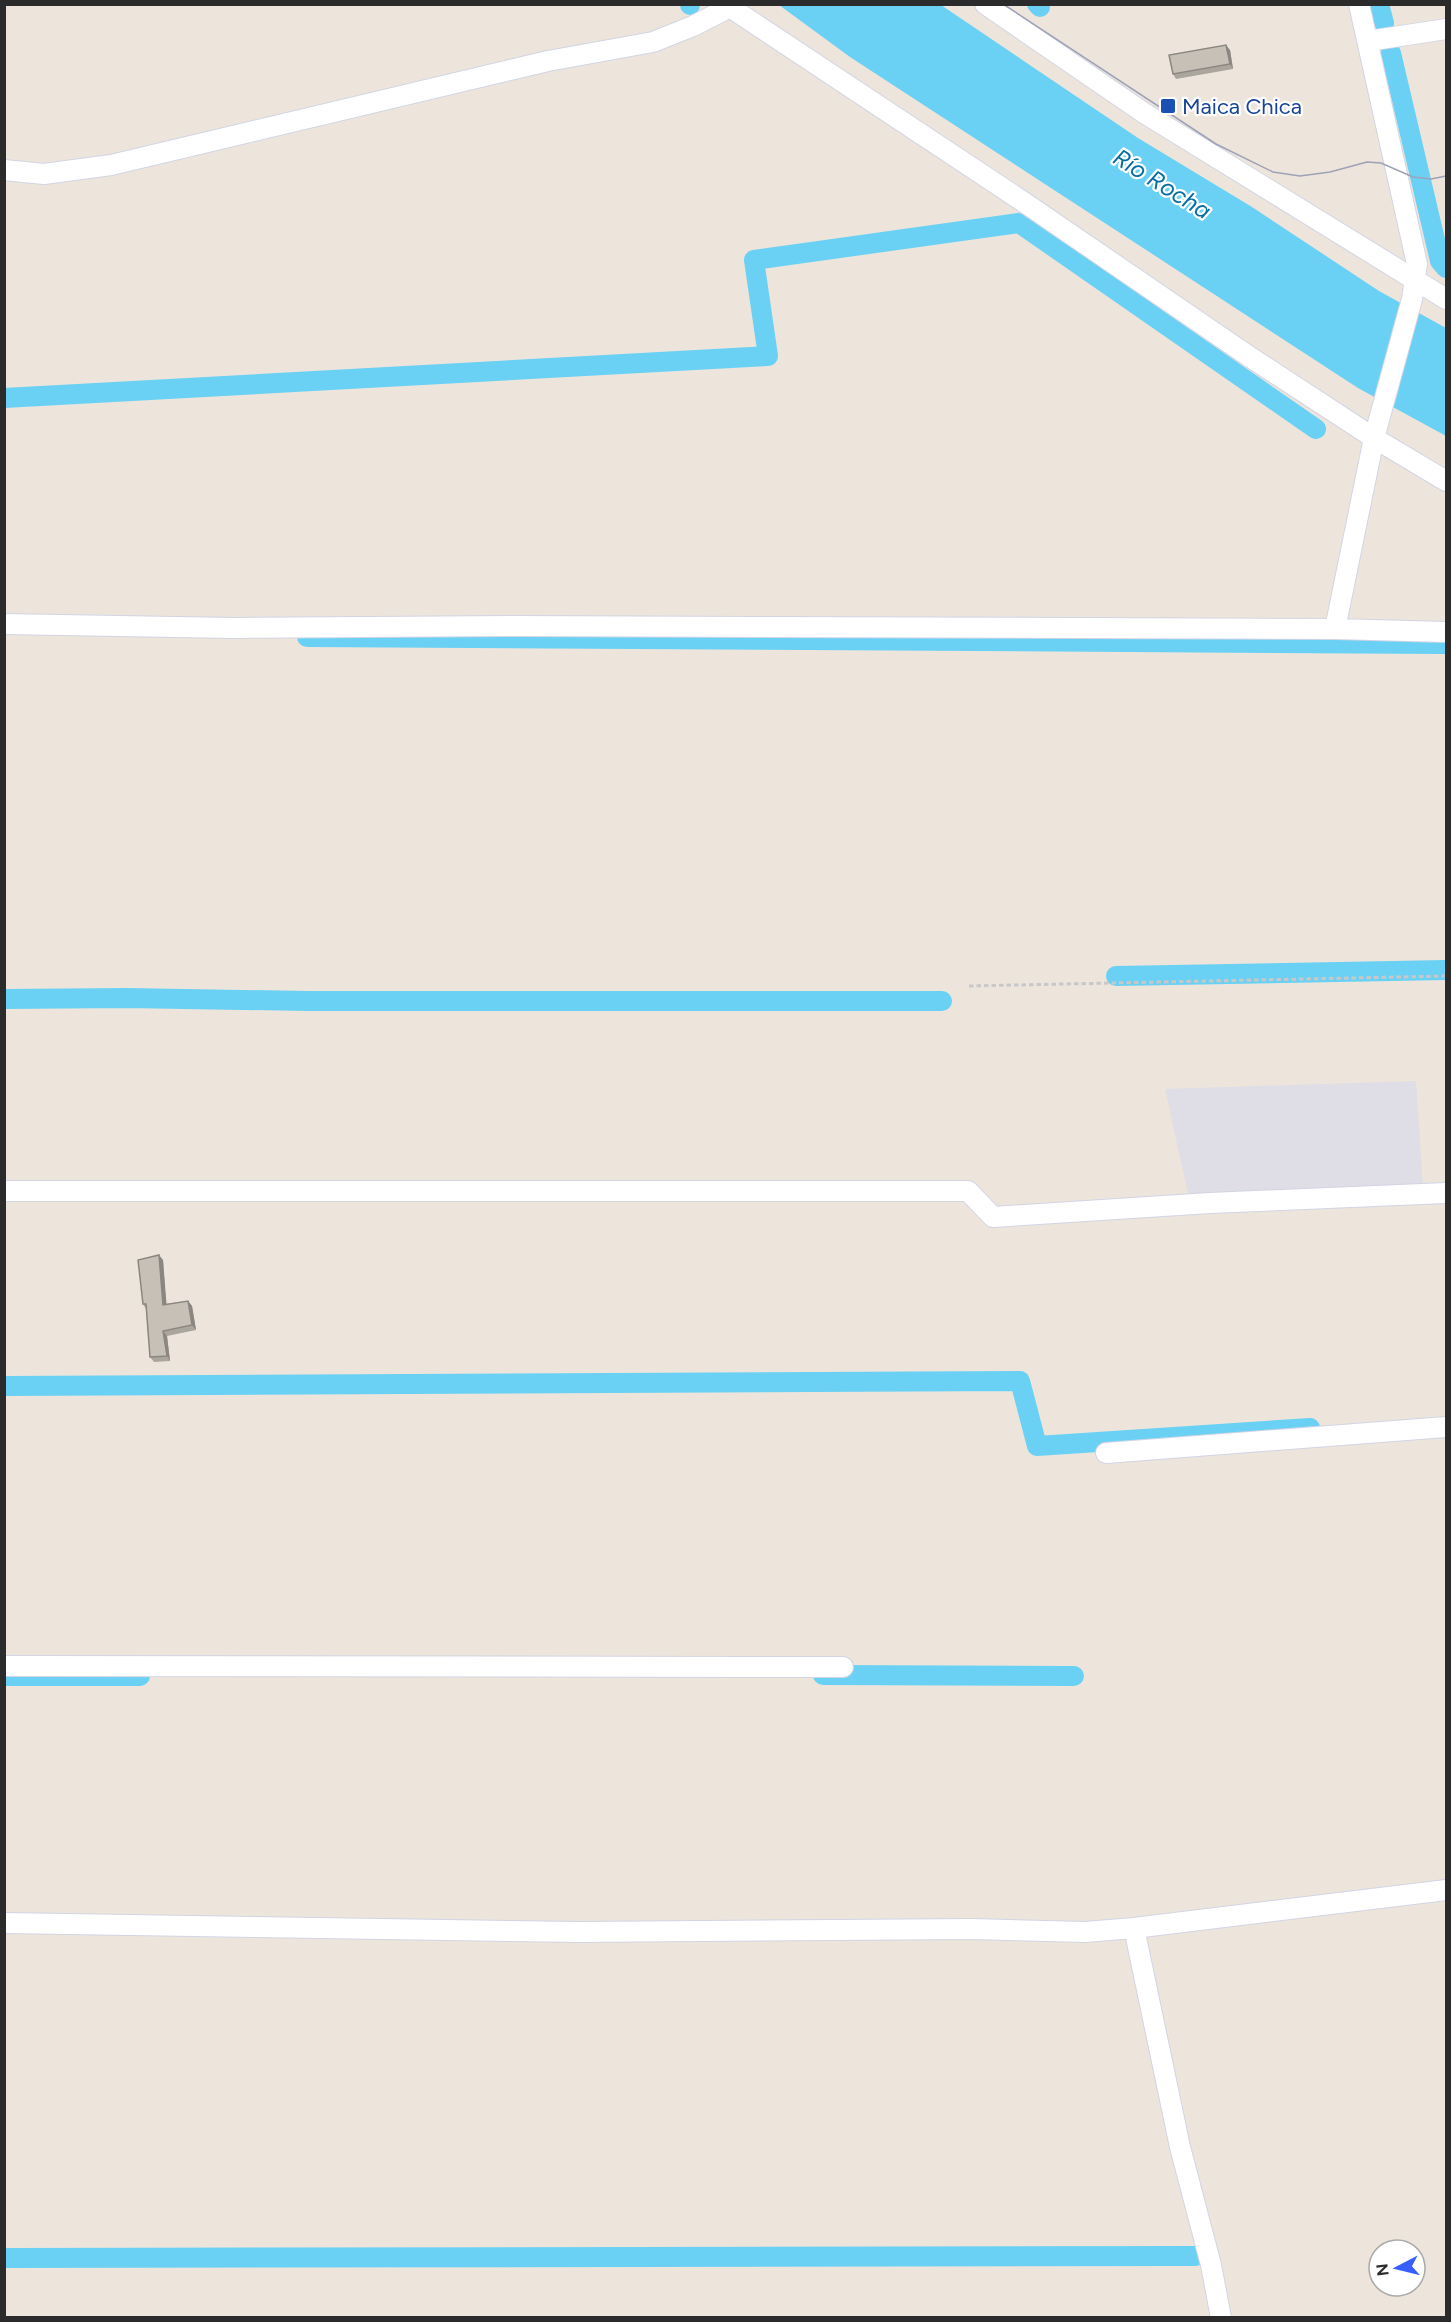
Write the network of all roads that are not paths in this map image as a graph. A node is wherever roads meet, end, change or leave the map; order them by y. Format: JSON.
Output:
{"nodes":[{"id":1,"x":985,"y":4,"type":"edge"},
{"id":2,"x":1359,"y":4,"type":"edge"},
{"id":3,"x":727,"y":6,"type":"edge"},
{"id":4,"x":1446,"y":29,"type":"edge"},
{"id":5,"x":1368,"y":41,"type":"junction"},
{"id":6,"x":4,"y":170,"type":"edge"},
{"id":7,"x":1414,"y":290,"type":"junction"},
{"id":8,"x":1446,"y":299,"type":"edge"},
{"id":9,"x":1376,"y":433,"type":"junction"},
{"id":10,"x":1446,"y":481,"type":"edge"},
{"id":11,"x":4,"y":624,"type":"edge"},
{"id":12,"x":1335,"y":629,"type":"junction"},
{"id":13,"x":1446,"y":632,"type":"edge"},
{"id":14,"x":4,"y":1191,"type":"edge"},
{"id":15,"x":1446,"y":1193,"type":"edge"},
{"id":16,"x":1446,"y":1427,"type":"edge"},
{"id":17,"x":1106,"y":1453,"type":"dead end"},
{"id":18,"x":4,"y":1666,"type":"edge"},
{"id":19,"x":843,"y":1667,"type":"dead end"},
{"id":20,"x":1446,"y":1890,"type":"edge"},
{"id":21,"x":4,"y":1923,"type":"edge"},
{"id":22,"x":1134,"y":1928,"type":"junction"},
{"id":23,"x":1221,"y":2318,"type":"edge"}],
"edges":[{"from":1,"to":7,"type":"street"},
{"from":2,"to":5,"type":"street"},
{"from":3,"to":6,"type":"street"},
{"from":3,"to":9,"type":"street"},
{"from":4,"to":5,"type":"street"},
{"from":5,"to":7,"type":"street"},
{"from":7,"to":8,"type":"street"},
{"from":7,"to":9,"type":"street"},
{"from":9,"to":10,"type":"street"},
{"from":9,"to":12,"type":"street"},
{"from":11,"to":12,"type":"street"},
{"from":12,"to":13,"type":"street"},
{"from":14,"to":15,"type":"street"},
{"from":16,"to":17,"type":"street"},
{"from":18,"to":19,"type":"street"},
{"from":20,"to":22,"type":"street"},
{"from":21,"to":22,"type":"street"},
{"from":22,"to":23,"type":"street"}]}
